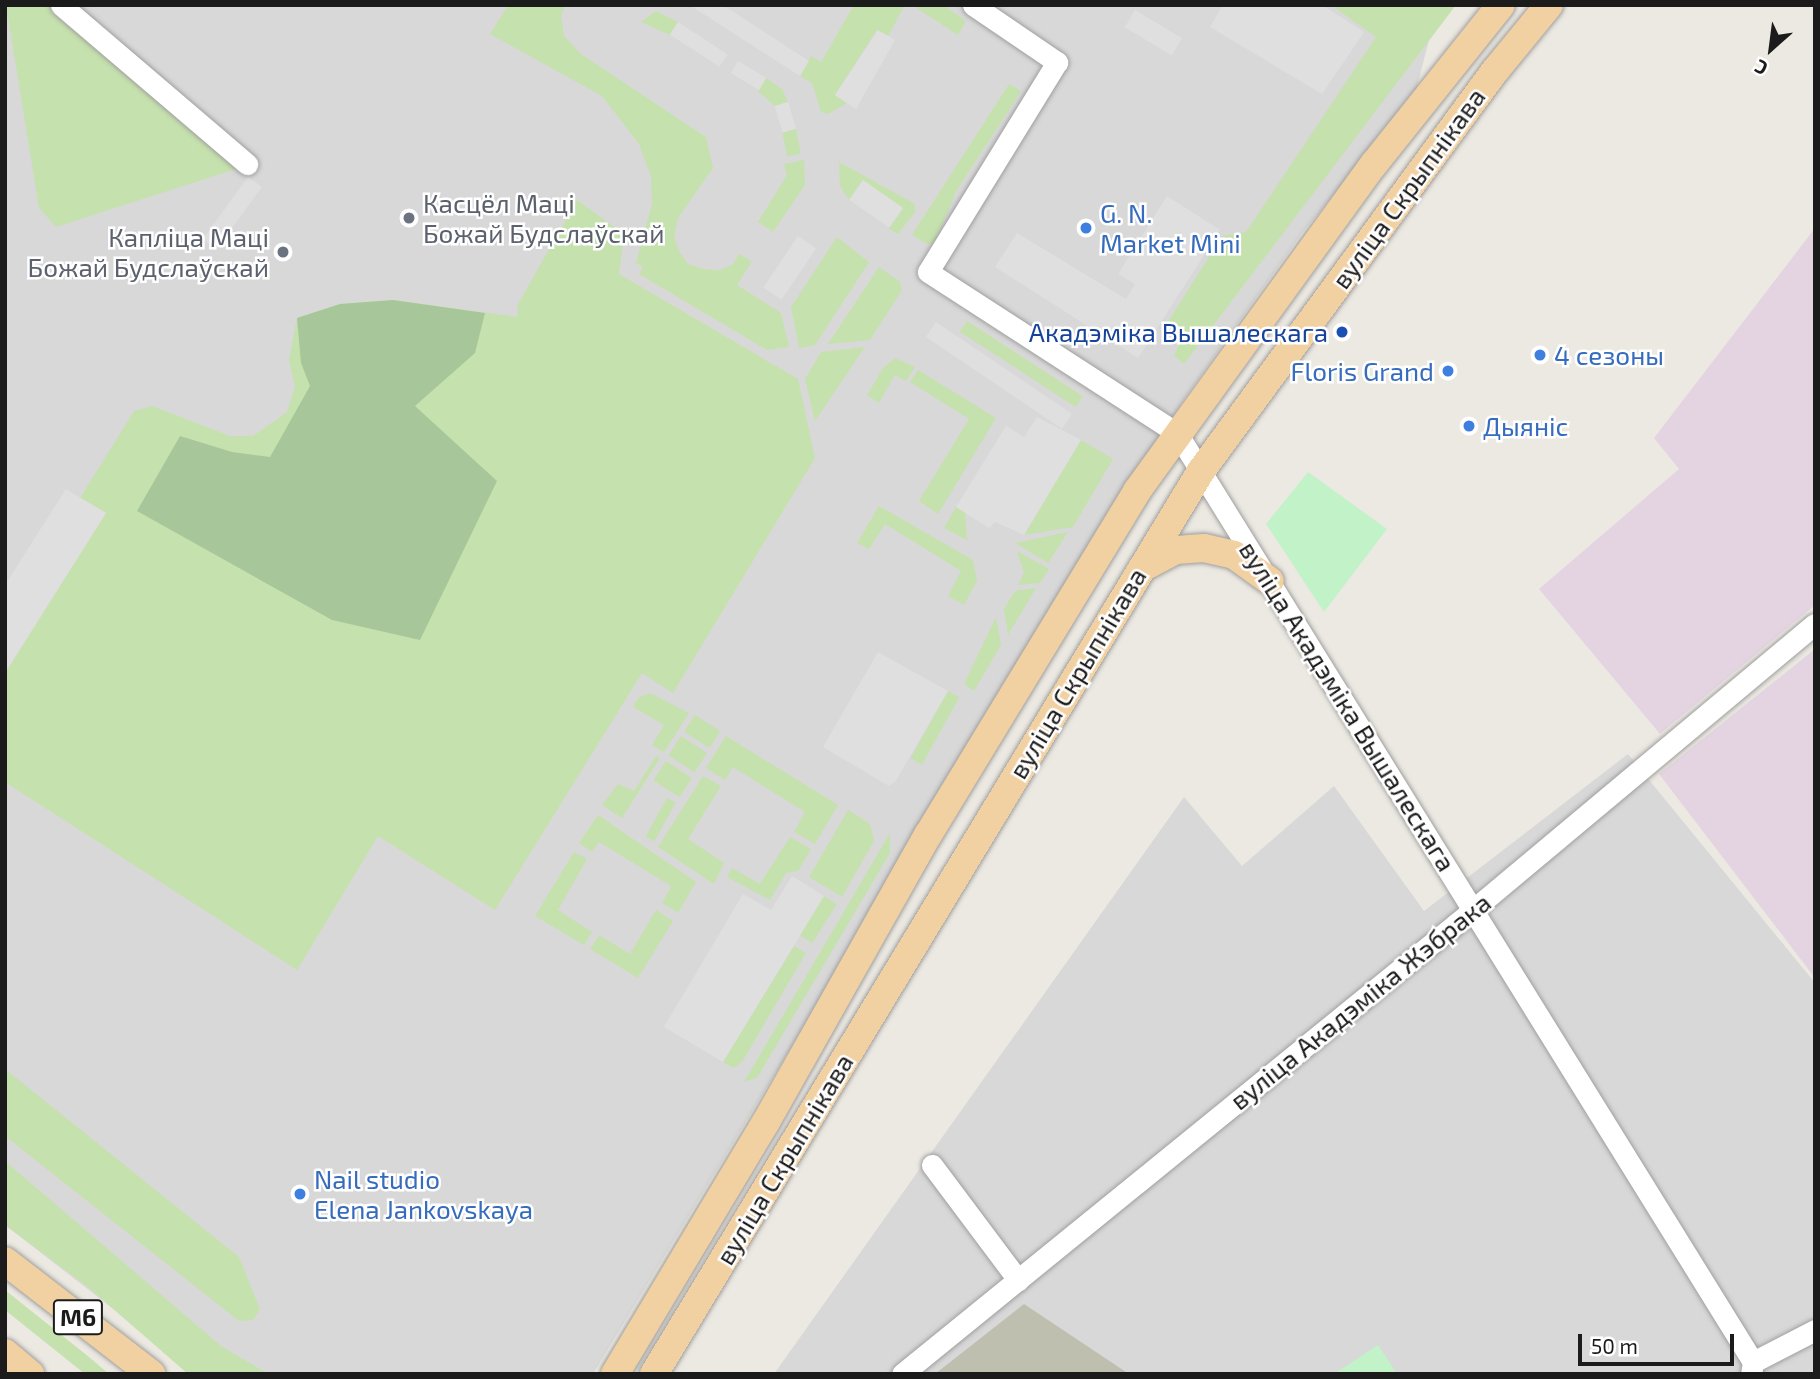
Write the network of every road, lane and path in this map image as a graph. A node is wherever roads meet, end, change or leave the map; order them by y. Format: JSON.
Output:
{"nodes":[{"id":1,"x":61,"y":5,"type":"edge"},
{"id":2,"x":973,"y":5,"type":"edge"},
{"id":3,"x":1501,"y":5,"type":"edge"},
{"id":4,"x":1549,"y":5,"type":"edge"},
{"id":5,"x":247,"y":164,"type":"dead end"},
{"id":6,"x":1177,"y":433,"type":"junction"},
{"id":7,"x":1201,"y":471,"type":"junction"},
{"id":8,"x":1140,"y":570,"type":"junction"},
{"id":9,"x":1270,"y":581,"type":"junction"},
{"id":10,"x":1815,"y":624,"type":"edge"},
{"id":11,"x":1474,"y":909,"type":"junction"},
{"id":12,"x":932,"y":1164,"type":"dead end"},
{"id":13,"x":5,"y":1261,"type":"edge"},
{"id":14,"x":1018,"y":1280,"type":"junction"},
{"id":15,"x":1815,"y":1330,"type":"edge"},
{"id":16,"x":5,"y":1353,"type":"edge"},
{"id":17,"x":1752,"y":1368,"type":"edge"},
{"id":18,"x":30,"y":1374,"type":"edge"},
{"id":19,"x":151,"y":1374,"type":"edge"},
{"id":20,"x":615,"y":1374,"type":"edge"},
{"id":21,"x":654,"y":1374,"type":"edge"},
{"id":22,"x":902,"y":1374,"type":"edge"}],
"edges":[{"from":1,"to":5,"type":"street"},
{"from":2,"to":6,"type":"street"},
{"from":3,"to":6,"type":"main road","name":"вуліца Скрыпнікава"},
{"from":4,"to":7,"type":"main road","name":"вуліца Скрыпнікава"},
{"from":6,"to":7,"type":"street","name":"вуліца Акадэміка Вышалескага"},
{"from":6,"to":20,"type":"main road","name":"вуліца Скрыпнікава"},
{"from":7,"to":8,"type":"main road","name":"вуліца Скрыпнікава"},
{"from":7,"to":9,"type":"street","name":"вуліца Акадэміка Вышалескага"},
{"from":8,"to":9,"type":"main road"},
{"from":8,"to":21,"type":"main road","name":"вуліца Скрыпнікава"},
{"from":9,"to":11,"type":"street","name":"вуліца Акадэміка Вышалескага"},
{"from":10,"to":11,"type":"street","name":"вуліца Акадэміка Жэбрака"},
{"from":11,"to":14,"type":"street","name":"вуліца Акадэміка Жэбрака"},
{"from":11,"to":17,"type":"street","name":"вуліца Акадэміка Вышалескага"},
{"from":12,"to":14,"type":"street"},
{"from":13,"to":19,"type":"main road","number":"М6"},
{"from":14,"to":22,"type":"street","name":"вуліца Акадэміка Жэбрака"},
{"from":15,"to":17,"type":"street"},
{"from":16,"to":18,"type":"main road"}]}
